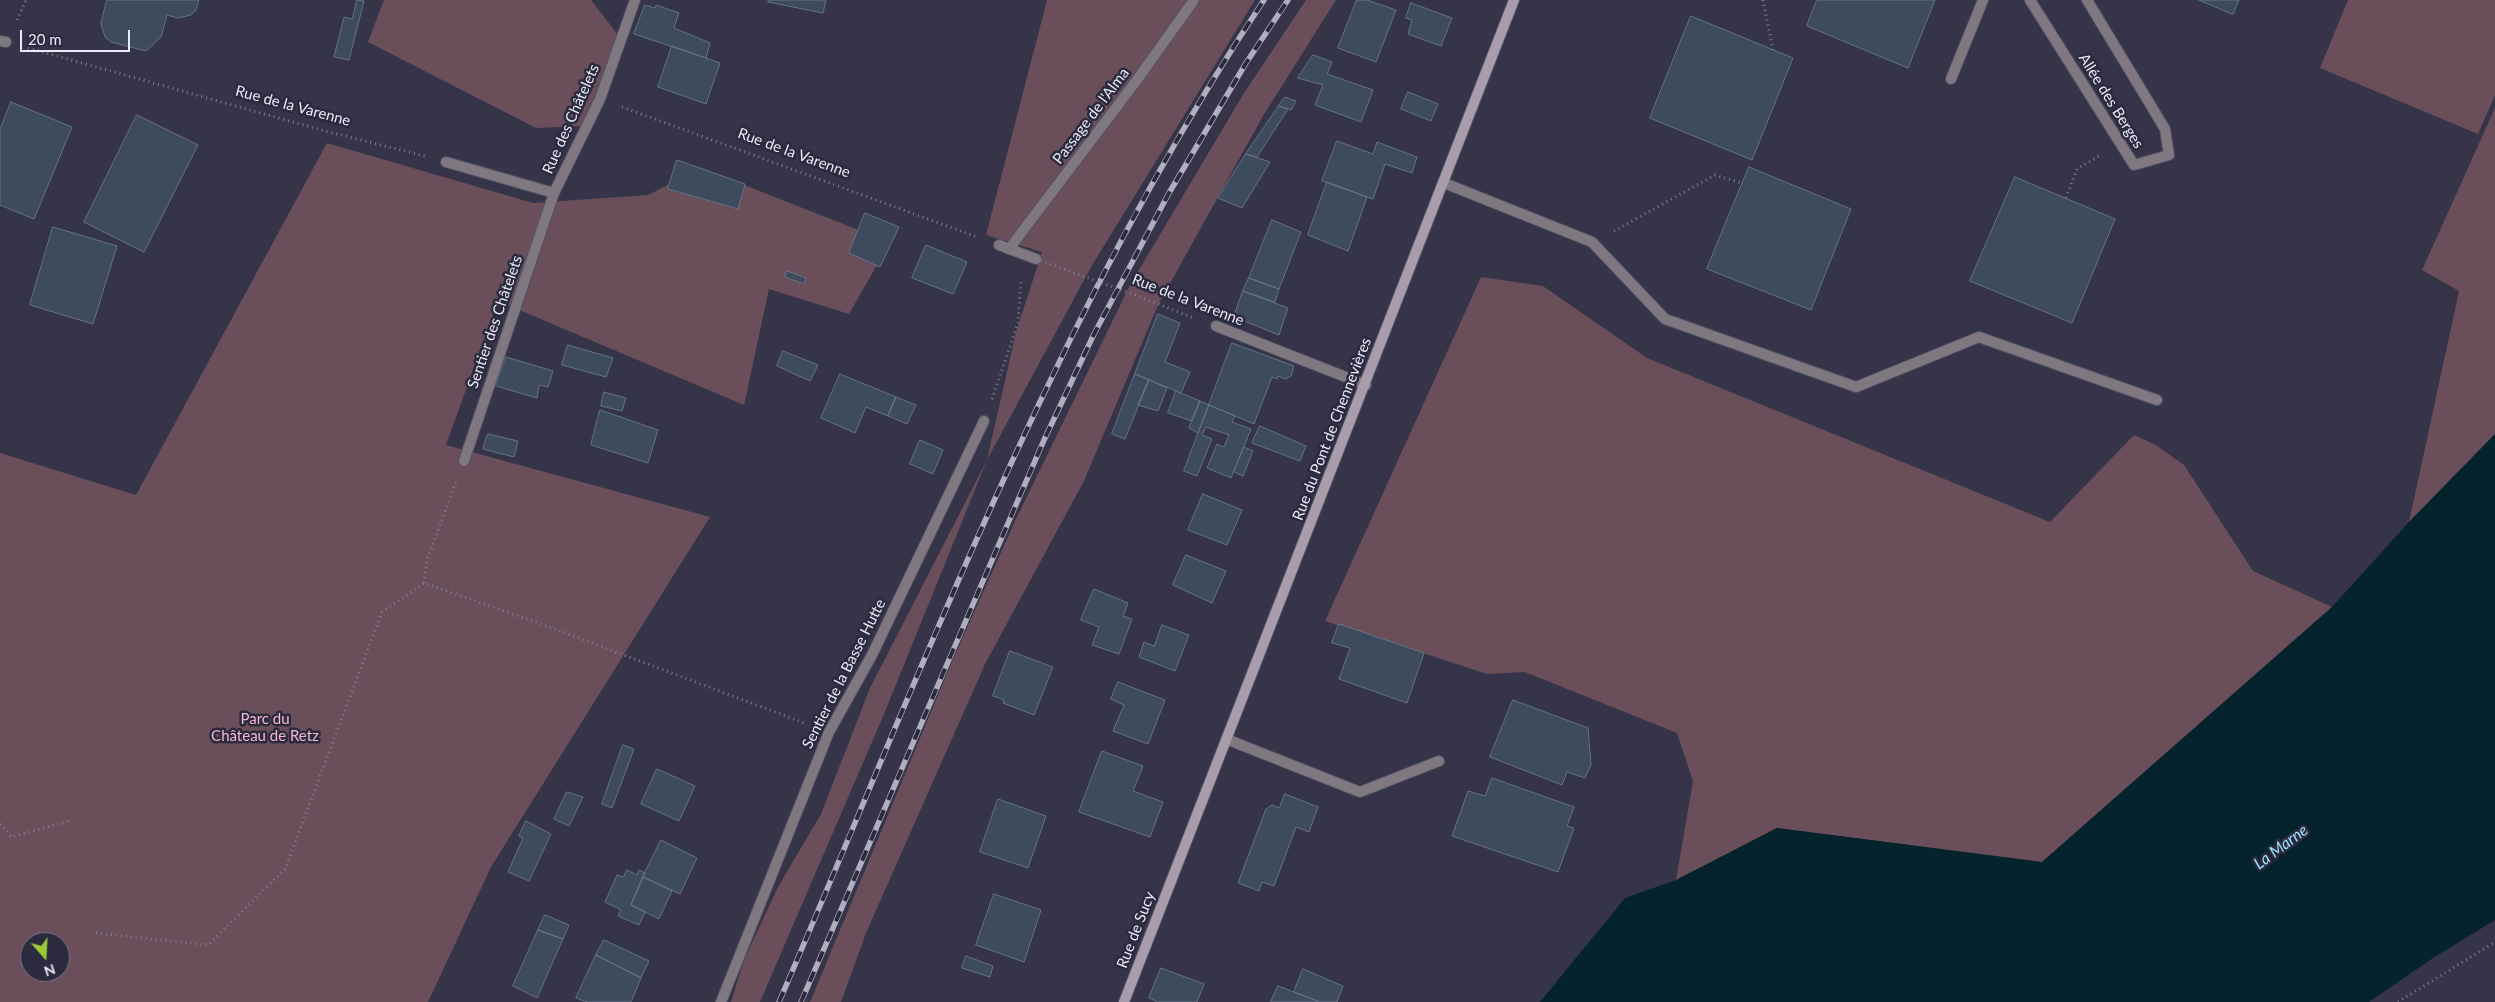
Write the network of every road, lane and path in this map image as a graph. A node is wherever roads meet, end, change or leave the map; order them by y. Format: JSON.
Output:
{"nodes":[{"id":1,"x":635,"y":0,"type":"edge"},
{"id":2,"x":1194,"y":0,"type":"edge"},
{"id":3,"x":1514,"y":0,"type":"edge"},
{"id":4,"x":1763,"y":0,"type":"edge"},
{"id":5,"x":1983,"y":0,"type":"edge"},
{"id":6,"x":2030,"y":0,"type":"edge"},
{"id":7,"x":2087,"y":0,"type":"edge"},
{"id":8,"x":26,"y":48,"type":"dead end"},
{"id":9,"x":1773,"y":50,"type":"dead end"},
{"id":10,"x":1951,"y":79,"type":"dead end"},
{"id":11,"x":614,"y":104,"type":"dead end"},
{"id":12,"x":2120,"y":143,"type":"junction"},
{"id":13,"x":446,"y":162,"type":"joint"},
{"id":14,"x":1444,"y":183,"type":"junction"},
{"id":15,"x":1742,"y":183,"type":"dead end"},
{"id":16,"x":554,"y":193,"type":"junction"},
{"id":17,"x":2066,"y":198,"type":"dead end"},
{"id":18,"x":963,"y":231,"type":"dead end"},
{"id":19,"x":1592,"y":242,"type":"junction"},
{"id":20,"x":1031,"y":260,"type":"joint"},
{"id":21,"x":1021,"y":280,"type":"dead end"},
{"id":22,"x":1216,"y":326,"type":"joint"},
{"id":23,"x":1366,"y":385,"type":"junction"},
{"id":24,"x":2157,"y":400,"type":"dead end"},
{"id":25,"x":984,"y":421,"type":"joint"},
{"id":26,"x":464,"y":461,"type":"joint"},
{"id":27,"x":424,"y":583,"type":"junction"},
{"id":28,"x":829,"y":732,"type":"junction"},
{"id":29,"x":1226,"y":739,"type":"junction"},
{"id":30,"x":1439,"y":761,"type":"dead end"},
{"id":31,"x":72,"y":820,"type":"dead end"},
{"id":32,"x":0,"y":824,"type":"edge"},
{"id":33,"x":1176,"y":868,"type":"joint"},
{"id":34,"x":96,"y":933,"type":"dead end"},
{"id":35,"x":2495,"y":942,"type":"edge"},
{"id":36,"x":721,"y":1002,"type":"edge"},
{"id":37,"x":1124,"y":1002,"type":"edge"},
{"id":38,"x":2398,"y":1002,"type":"edge"}],
"edges":[{"from":1,"to":16,"type":"street","name":"Rue des Châtelets"},
{"from":2,"to":20,"type":"street","name":"Passage de l'Alma"},
{"from":3,"to":14,"type":"main road","name":"Rue du Pont de Chennevières"},
{"from":4,"to":9,"type":"path"},
{"from":5,"to":10,"type":"street"},
{"from":6,"to":12,"type":"street","name":"Allée des Berges"},
{"from":7,"to":12,"type":"street","name":"Allée des Berges"},
{"from":8,"to":13,"type":"path","name":"Rue de la Varenne"},
{"from":11,"to":18,"type":"path","name":"Rue de la Varenne"},
{"from":12,"to":17,"type":"path"},
{"from":13,"to":16,"type":"street"},
{"from":14,"to":19,"type":"street"},
{"from":14,"to":23,"type":"main road","name":"Rue du Pont de Chennevières"},
{"from":15,"to":19,"type":"path"},
{"from":16,"to":26,"type":"street","name":"Sentier des Châtelets"},
{"from":19,"to":24,"type":"street"},
{"from":20,"to":22,"type":"path","name":"Rue de la Varenne","bridge":true},
{"from":21,"to":25,"type":"path"},
{"from":22,"to":23,"type":"street","name":"Rue de la Varenne"},
{"from":23,"to":29,"type":"main road","name":"Rue du Pont de Chennevières"},
{"from":25,"to":28,"type":"street","name":"Sentier de la Basse Hutte"},
{"from":26,"to":27,"type":"path"},
{"from":27,"to":28,"type":"path"},
{"from":27,"to":34,"type":"path"},
{"from":28,"to":36,"type":"street","name":"Sentier de la Basse Hutte"},
{"from":29,"to":30,"type":"street"},
{"from":29,"to":33,"type":"main road","name":"Rue du Pont de Chennevières"},
{"from":31,"to":32,"type":"path"},
{"from":33,"to":37,"type":"main road","name":"Rue de Sucy"},
{"from":35,"to":38,"type":"path"}]}
